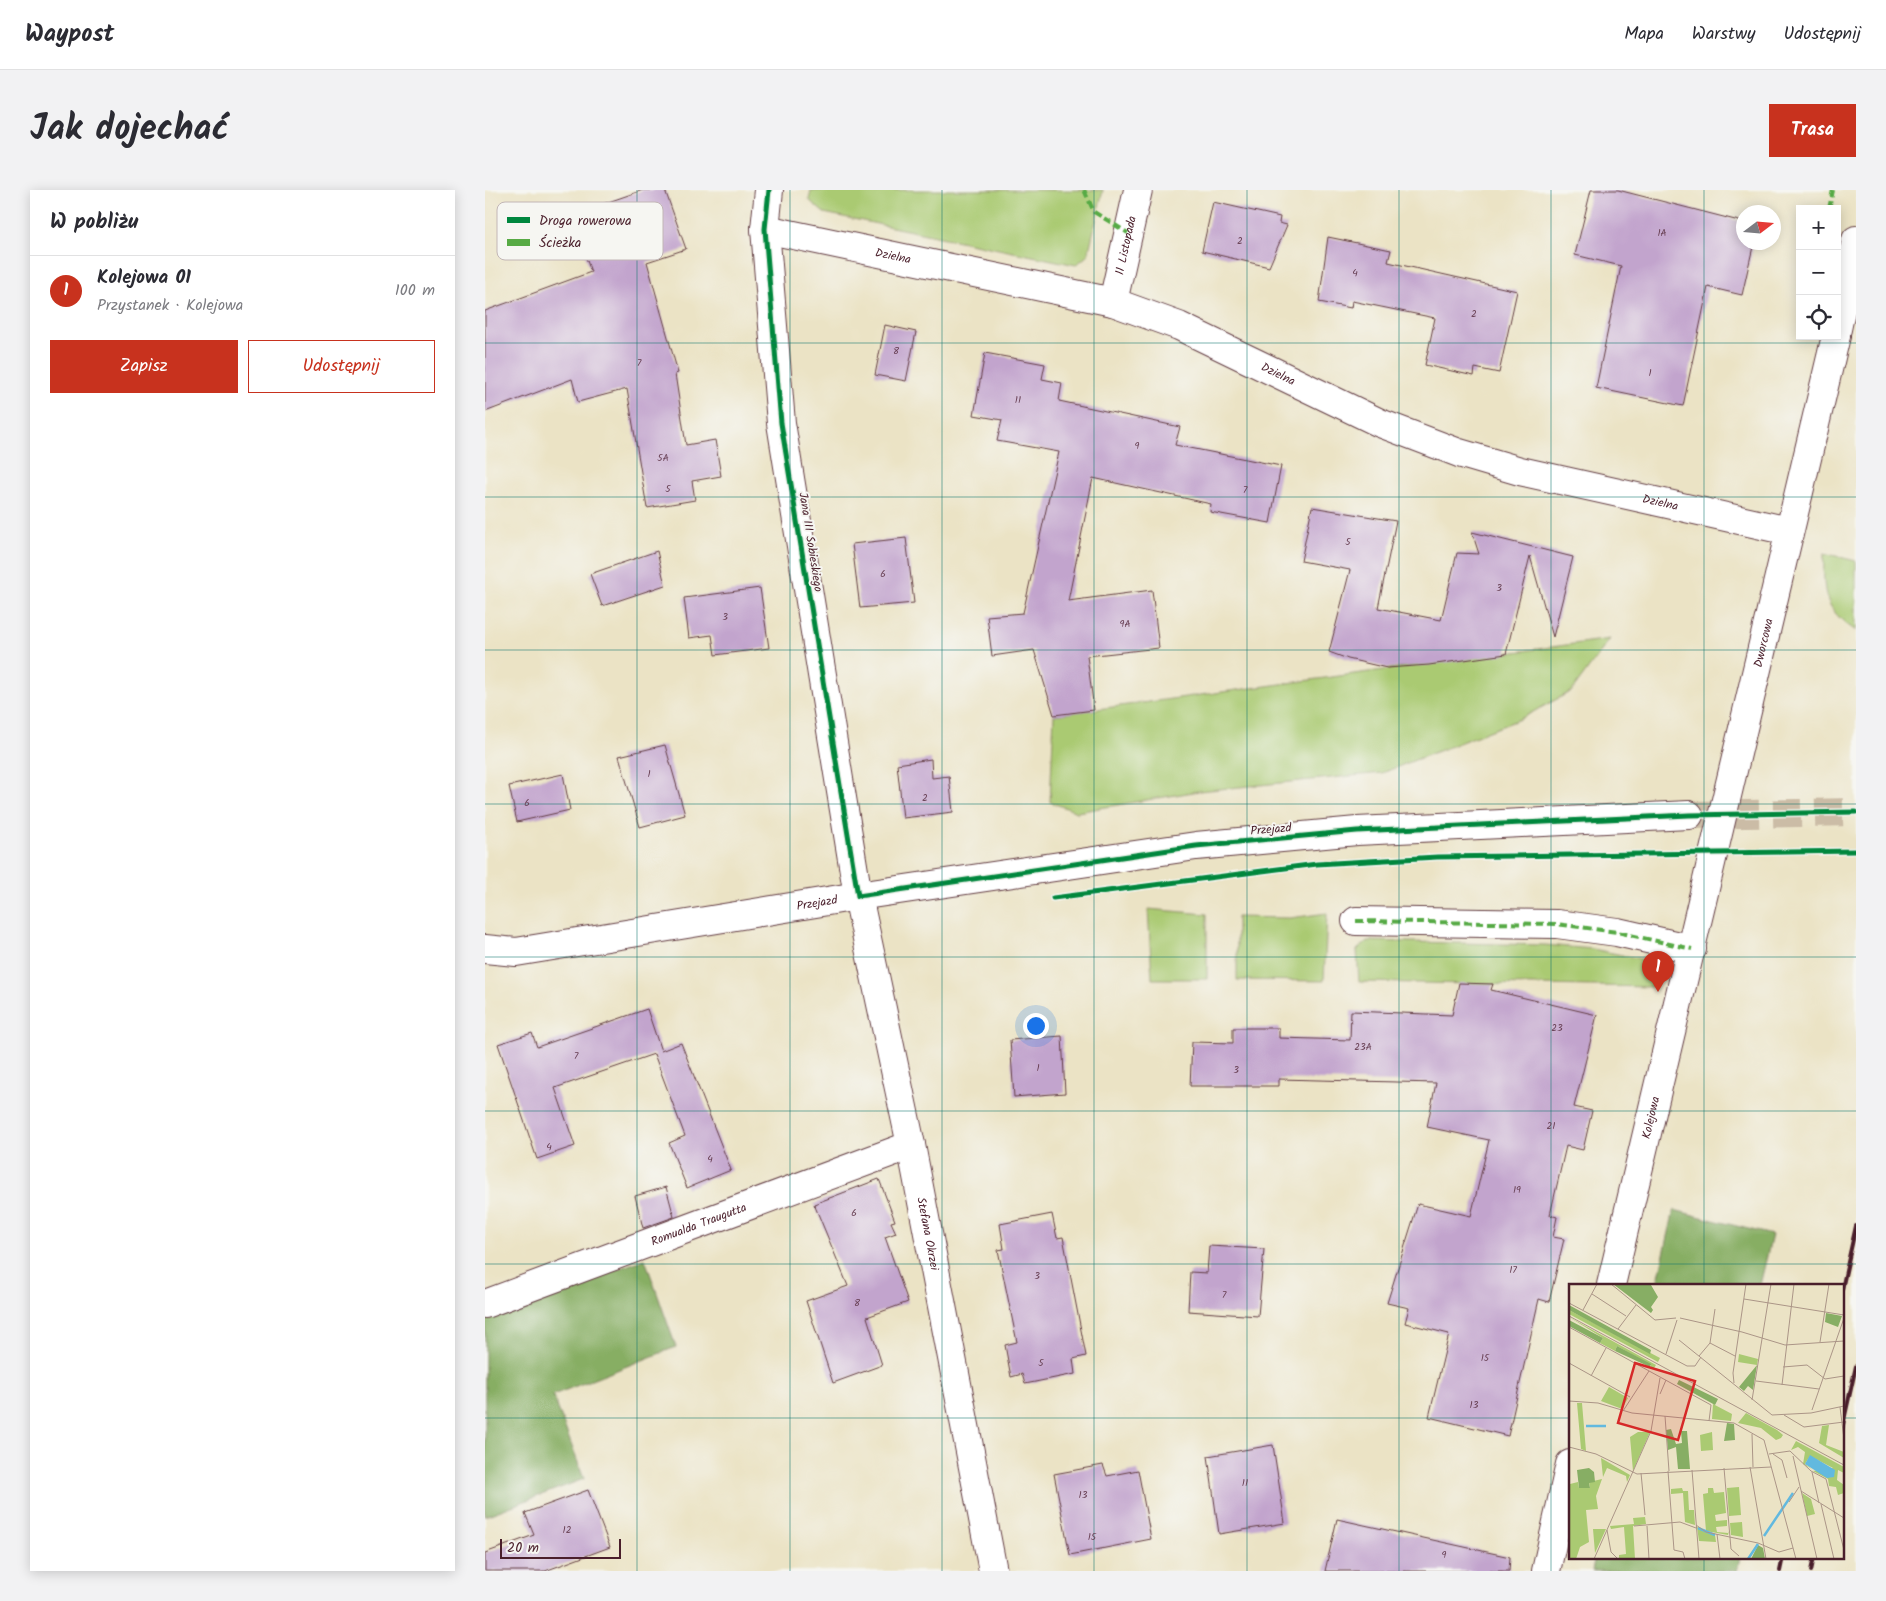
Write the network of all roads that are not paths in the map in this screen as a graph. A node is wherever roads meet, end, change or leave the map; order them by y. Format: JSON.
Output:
{"nodes":[{"id":1,"x":769,"y":190,"type":"edge"},
{"id":2,"x":1138,"y":190,"type":"edge"},
{"id":3,"x":765,"y":229,"type":"junction"},
{"id":4,"x":1856,"y":240,"type":"edge"},
{"id":5,"x":1113,"y":302,"type":"junction"},
{"id":6,"x":1841,"y":310,"type":"edge"},
{"id":7,"x":1835,"y":340,"type":"edge"},
{"id":8,"x":1789,"y":531,"type":"junction"},
{"id":9,"x":1689,"y":815,"type":"tunnel mouth"},
{"id":10,"x":858,"y":896,"type":"junction"},
{"id":11,"x":1355,"y":921,"type":"dead end"},
{"id":12,"x":485,"y":949,"type":"edge"},
{"id":13,"x":1692,"y":949,"type":"junction"},
{"id":14,"x":911,"y":1145,"type":"junction"},
{"id":15,"x":1611,"y":1284,"type":"edge"},
{"id":16,"x":485,"y":1304,"type":"edge"},
{"id":17,"x":1569,"y":1468,"type":"edge"},
{"id":18,"x":993,"y":1571,"type":"edge"},
{"id":19,"x":1546,"y":1571,"type":"edge"}],
"edges":[{"from":1,"to":3,"type":"street","name":"Jana III Sobieskiego"},
{"from":2,"to":5,"type":"street","name":"11 Listopada"},
{"from":3,"to":5,"type":"street","name":"Dzielna"},
{"from":3,"to":10,"type":"street","name":"Jana III Sobieskiego"},
{"from":4,"to":6,"type":"street"},
{"from":5,"to":8,"type":"street","name":"Dzielna"},
{"from":7,"to":8,"type":"street","name":"Dworcowa"},
{"from":8,"to":13,"type":"street","name":"Dworcowa"},
{"from":9,"to":10,"type":"street","name":"Przejazd"},
{"from":10,"to":12,"type":"street","name":"Przejazd"},
{"from":10,"to":14,"type":"street","name":"Stefana Okrzei"},
{"from":11,"to":13,"type":"street"},
{"from":13,"to":15,"type":"street","name":"Kolejowa"},
{"from":14,"to":16,"type":"street","name":"Romualda Traugutta"},
{"from":14,"to":18,"type":"street","name":"Stefana Okrzei"},
{"from":17,"to":19,"type":"street"}]}
